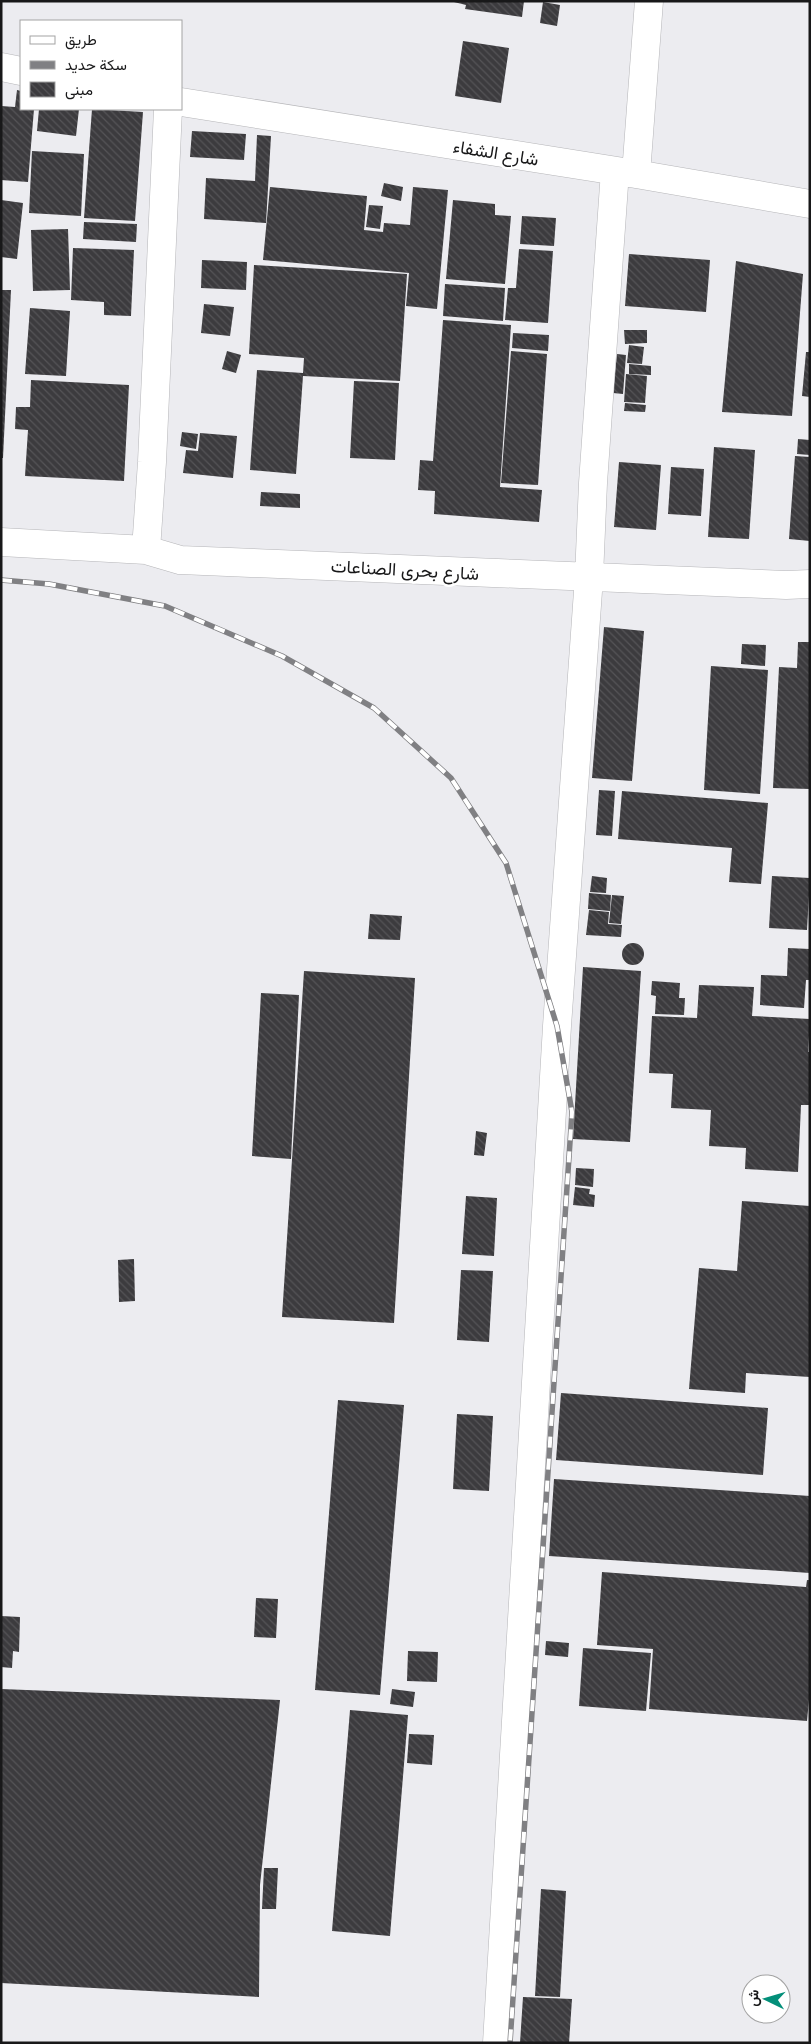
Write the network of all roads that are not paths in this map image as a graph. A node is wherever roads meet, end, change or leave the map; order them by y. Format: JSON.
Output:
{"nodes":[{"id":1,"x":649,"y":1,"type":"edge"},
{"id":2,"x":1,"y":67,"type":"edge"},
{"id":3,"x":20,"y":70,"type":"edge"},
{"id":4,"x":182,"y":102,"type":"edge"},
{"id":5,"x":168,"y":110,"type":"edge"},
{"id":6,"x":625,"y":172,"type":"junction"},
{"id":7,"x":810,"y":204,"type":"edge"},
{"id":8,"x":1,"y":542,"type":"edge"},
{"id":9,"x":146,"y":550,"type":"junction"},
{"id":10,"x":589,"y":577,"type":"junction"},
{"id":11,"x":810,"y":584,"type":"edge"},
{"id":12,"x":497,"y":2043,"type":"edge"}],
"edges":[{"from":1,"to":6,"type":"street"},
{"from":2,"to":3,"type":"street"},
{"from":4,"to":6,"type":"street","name":"شارع الشفاء"},
{"from":5,"to":9,"type":"street"},
{"from":6,"to":7,"type":"street","name":"شارع الشفاء"},
{"from":6,"to":10,"type":"street"},
{"from":8,"to":9,"type":"street","name":"شارع بحرى الصناعات"},
{"from":9,"to":10,"type":"street","name":"شارع بحرى الصناعات"},
{"from":10,"to":11,"type":"street","name":"شارع بحرى الصناعات"},
{"from":10,"to":12,"type":"street"}]}
